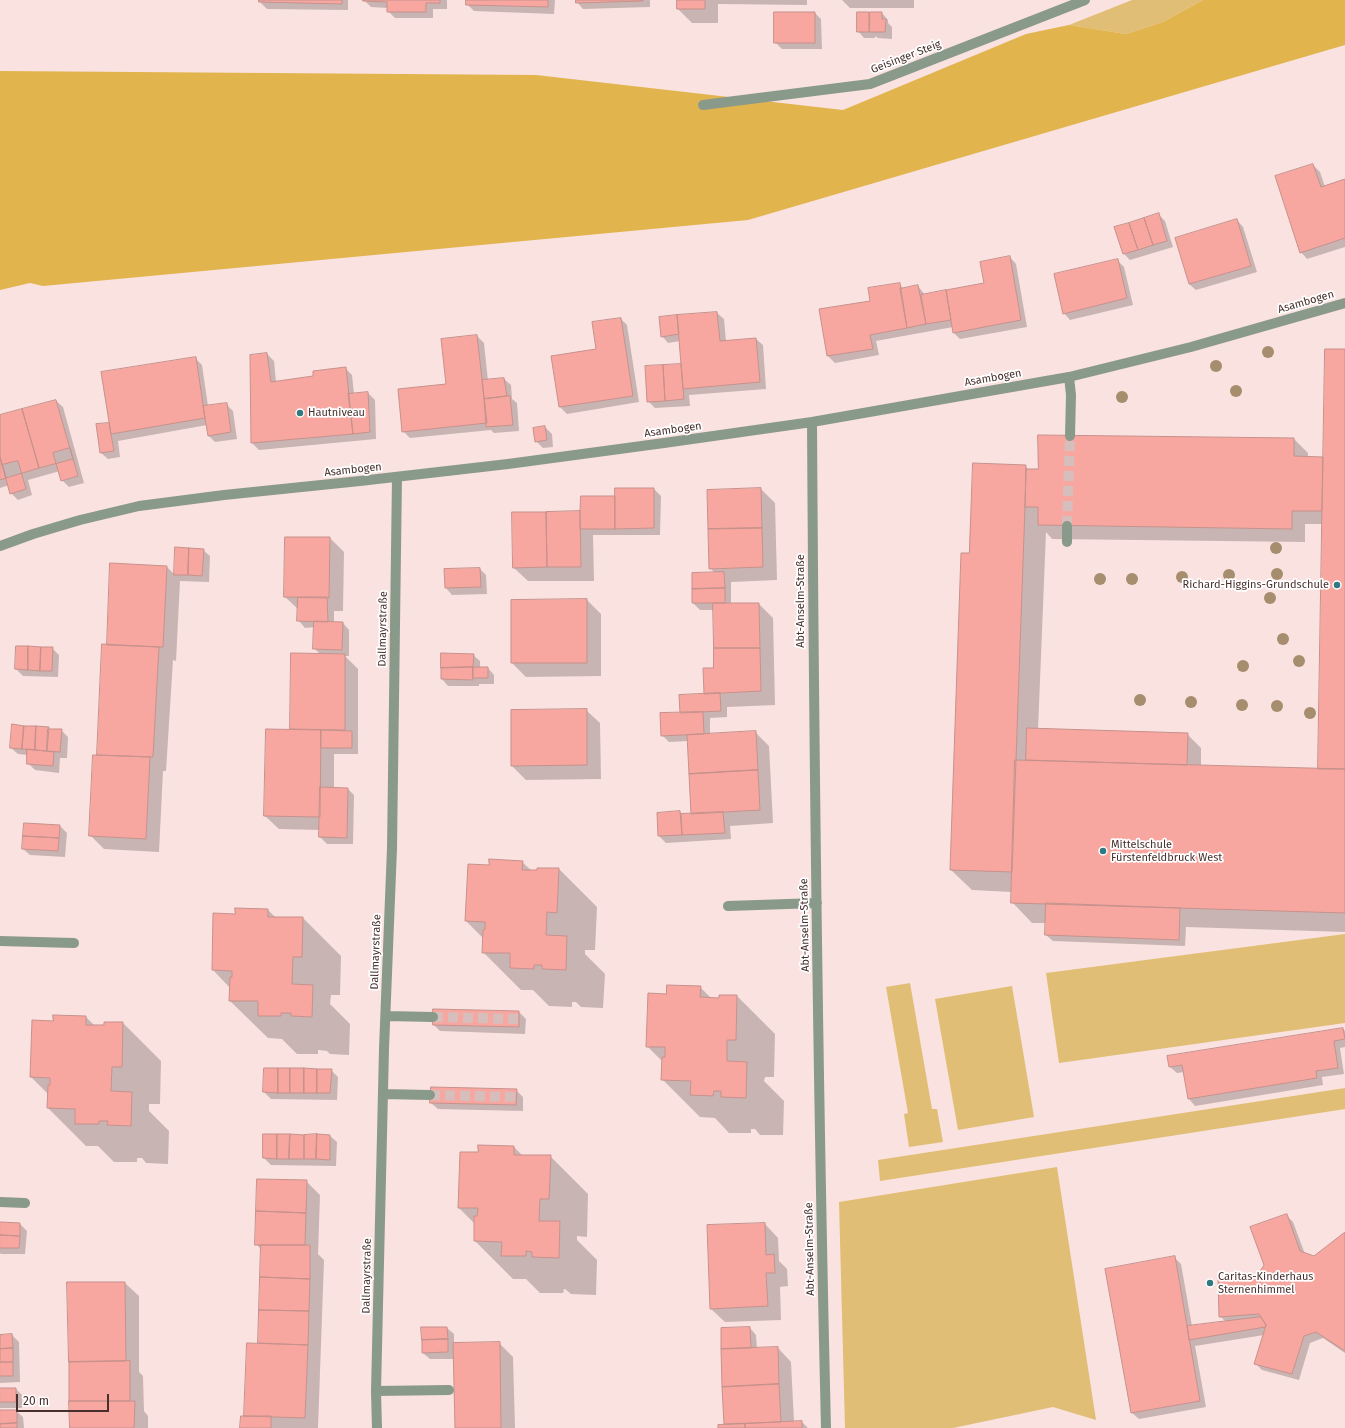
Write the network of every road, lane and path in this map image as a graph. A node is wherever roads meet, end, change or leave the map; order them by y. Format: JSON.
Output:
{"nodes":[{"id":1,"x":1085,"y":0,"type":"edge"},
{"id":2,"x":703,"y":105,"type":"dead end"},
{"id":3,"x":1345,"y":303,"type":"edge"},
{"id":4,"x":1069,"y":377,"type":"junction"},
{"id":5,"x":812,"y":422,"type":"junction"},
{"id":6,"x":1070,"y":436,"type":"tunnel mouth"},
{"id":7,"x":396,"y":477,"type":"junction"},
{"id":8,"x":1067,"y":526,"type":"tunnel mouth"},
{"id":9,"x":1067,"y":542,"type":"dead end"},
{"id":10,"x":0,"y":546,"type":"edge"},
{"id":11,"x":817,"y":903,"type":"junction"},
{"id":12,"x":728,"y":906,"type":"dead end"},
{"id":13,"x":0,"y":941,"type":"edge"},
{"id":14,"x":74,"y":943,"type":"dead end"},
{"id":15,"x":386,"y":1016,"type":"junction"},
{"id":16,"x":433,"y":1017,"type":"tunnel mouth"},
{"id":17,"x":383,"y":1094,"type":"junction"},
{"id":18,"x":430,"y":1095,"type":"tunnel mouth"},
{"id":19,"x":0,"y":1202,"type":"edge"},
{"id":20,"x":26,"y":1203,"type":"dead end"},
{"id":21,"x":449,"y":1390,"type":"dead end"},
{"id":22,"x":376,"y":1391,"type":"junction"},
{"id":23,"x":377,"y":1428,"type":"edge"},
{"id":24,"x":826,"y":1428,"type":"edge"}],
"edges":[{"from":1,"to":2,"type":"street","name":"Geisinger Steig"},
{"from":3,"to":4,"type":"street","name":"Asambogen"},
{"from":4,"to":5,"type":"street","name":"Asambogen"},
{"from":4,"to":6,"type":"street"},
{"from":5,"to":7,"type":"street","name":"Asambogen"},
{"from":5,"to":11,"type":"street","name":"Abt-Anselm-Straße"},
{"from":7,"to":10,"type":"street","name":"Asambogen"},
{"from":7,"to":15,"type":"street","name":"Dallmayrstraße"},
{"from":8,"to":9,"type":"street"},
{"from":11,"to":12,"type":"street"},
{"from":11,"to":24,"type":"street","name":"Abt-Anselm-Straße"},
{"from":13,"to":14,"type":"street"},
{"from":15,"to":16,"type":"street"},
{"from":15,"to":17,"type":"street","name":"Dallmayrstraße"},
{"from":17,"to":18,"type":"street"},
{"from":17,"to":22,"type":"street","name":"Dallmayrstraße"},
{"from":19,"to":20,"type":"street"},
{"from":21,"to":22,"type":"street"},
{"from":22,"to":23,"type":"street","name":"Dallmayrstraße"}]}
